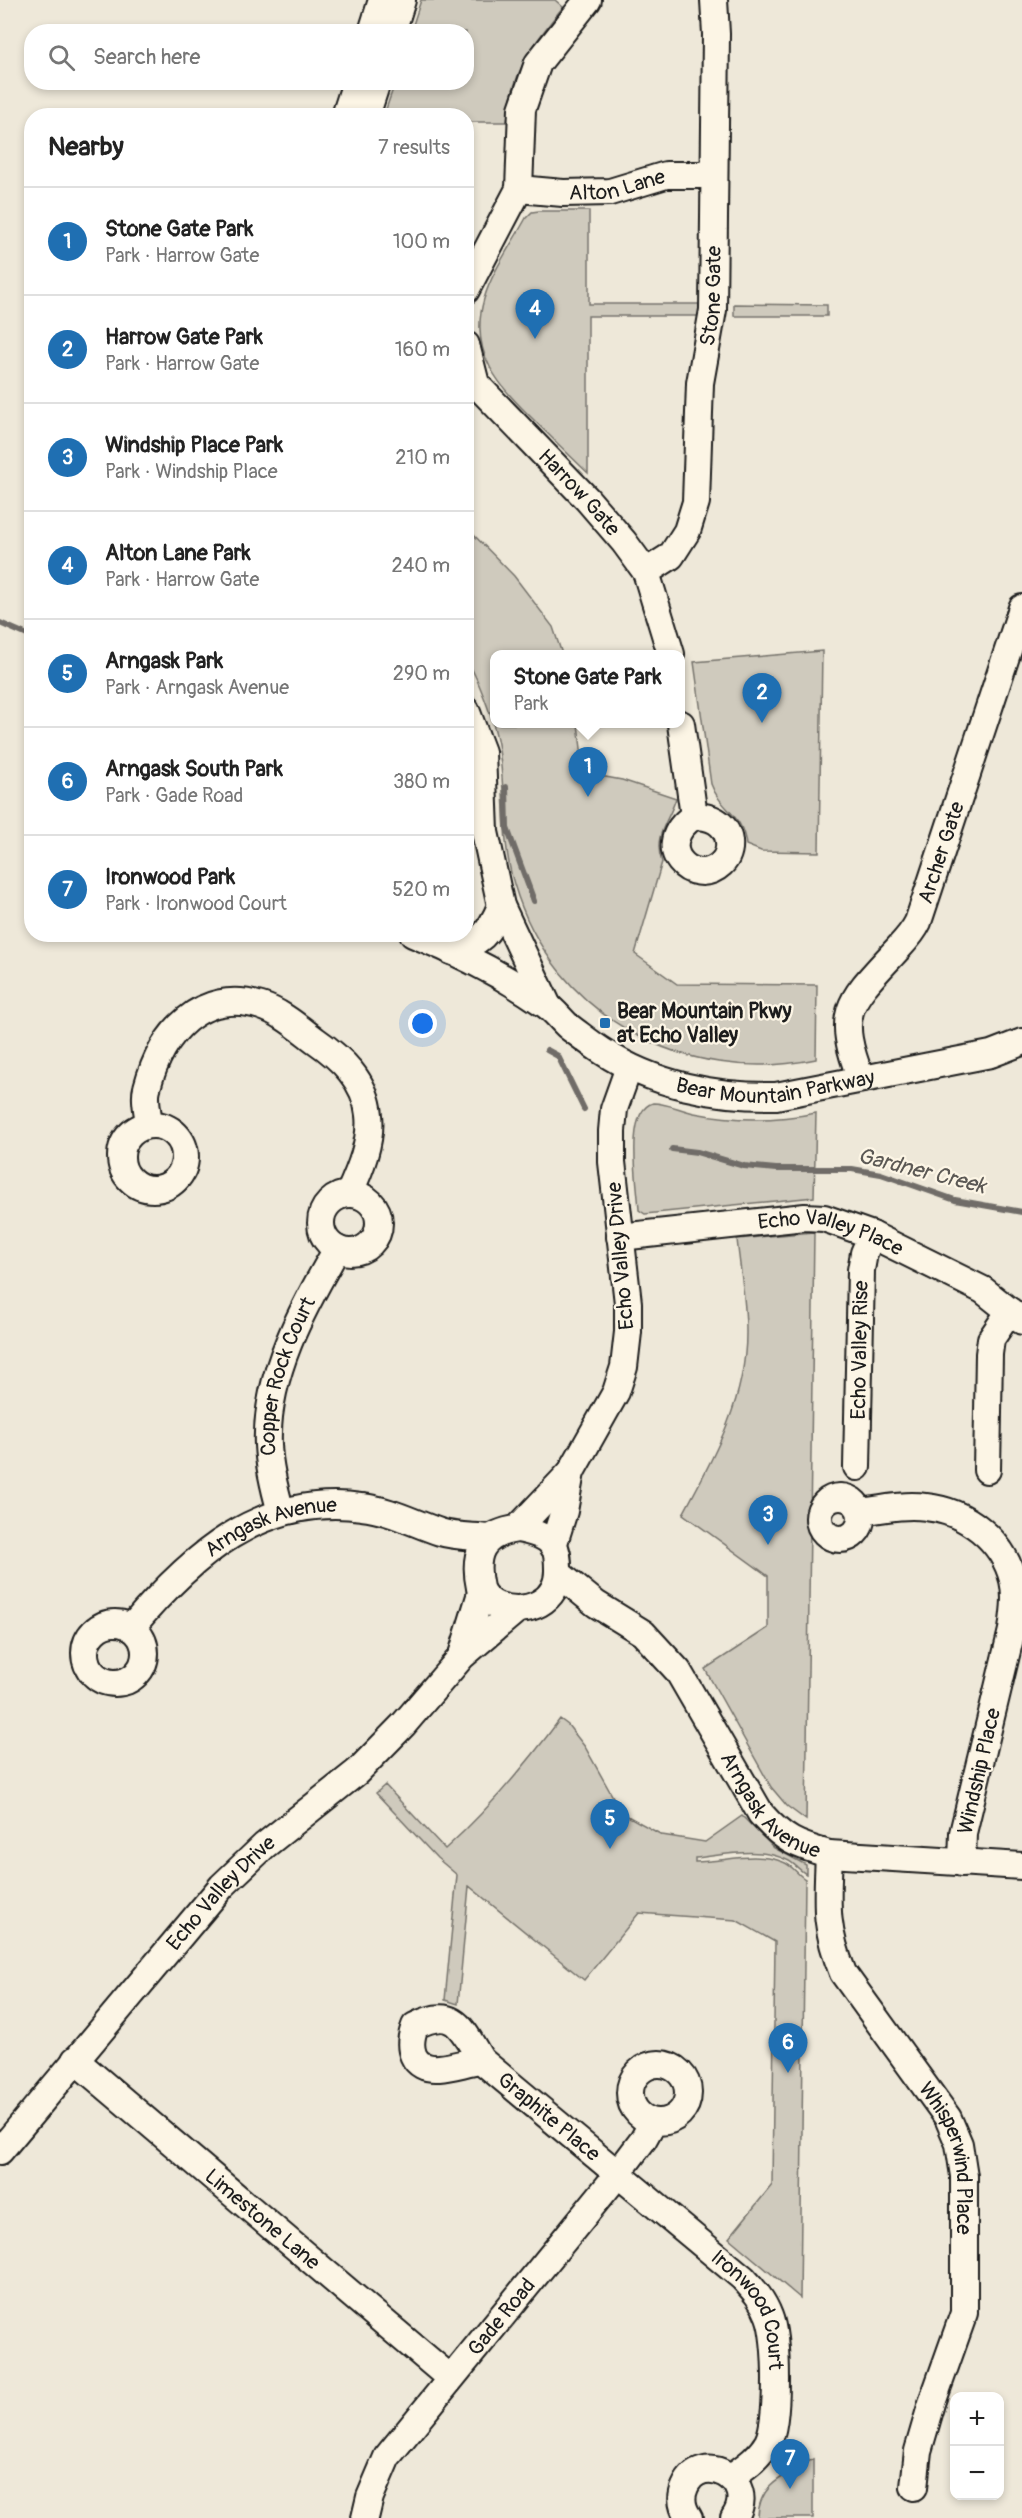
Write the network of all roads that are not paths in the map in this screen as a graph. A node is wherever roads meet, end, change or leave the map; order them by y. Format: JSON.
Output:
{"nodes":[{"id":1,"x":382,"y":0,"type":"edge"},
{"id":2,"x":402,"y":0,"type":"edge"},
{"id":3,"x":588,"y":0,"type":"edge"},
{"id":4,"x":714,"y":0,"type":"edge"},
{"id":5,"x":374,"y":24,"type":"edge"},
{"id":6,"x":395,"y":24,"type":"edge"},
{"id":7,"x":353,"y":90,"type":"edge"},
{"id":8,"x":374,"y":90,"type":"edge"},
{"id":9,"x":348,"y":108,"type":"edge"},
{"id":10,"x":369,"y":108,"type":"edge"},
{"id":11,"x":714,"y":175,"type":"junction"},
{"id":12,"x":519,"y":189,"type":"junction"},
{"id":13,"x":474,"y":275,"type":"edge"},
{"id":14,"x":474,"y":376,"type":"edge"},
{"id":15,"x":646,"y":573,"type":"junction"},
{"id":16,"x":1022,"y":608,"type":"edge"},
{"id":17,"x":670,"y":650,"type":"edge"},
{"id":18,"x":682,"y":728,"type":"edge"},
{"id":19,"x":474,"y":731,"type":"edge"},
{"id":20,"x":694,"y":816,"type":"dead end"},
{"id":21,"x":501,"y":906,"type":"junction"},
{"id":22,"x":431,"y":942,"type":"edge"},
{"id":23,"x":451,"y":951,"type":"junction"},
{"id":24,"x":548,"y":1006,"type":"junction"},
{"id":25,"x":1022,"y":1042,"type":"edge"},
{"id":26,"x":629,"y":1067,"type":"junction"},
{"id":27,"x":861,"y":1079,"type":"junction"},
{"id":28,"x":149,"y":1124,"type":"dead end"},
{"id":29,"x":349,"y":1194,"type":"junction"},
{"id":30,"x":872,"y":1235,"type":"junction"},
{"id":31,"x":620,"y":1237,"type":"junction"},
{"id":32,"x":337,"y":1249,"type":"junction"},
{"id":33,"x":1016,"y":1316,"type":"edge"},
{"id":34,"x":857,"y":1467,"type":"dead end"},
{"id":35,"x":987,"y":1470,"type":"dead end"},
{"id":36,"x":571,"y":1472,"type":"junction"},
{"id":37,"x":281,"y":1512,"type":"junction"},
{"id":38,"x":861,"y":1512,"type":"dead end"},
{"id":39,"x":517,"y":1529,"type":"junction"},
{"id":40,"x":442,"y":1533,"type":"junction"},
{"id":41,"x":490,"y":1538,"type":"junction"},
{"id":42,"x":553,"y":1546,"type":"junction"},
{"id":43,"x":476,"y":1568,"type":"junction"},
{"id":44,"x":558,"y":1573,"type":"junction"},
{"id":45,"x":481,"y":1593,"type":"junction"},
{"id":46,"x":546,"y":1600,"type":"junction"},
{"id":47,"x":596,"y":1604,"type":"junction"},
{"id":48,"x":515,"y":1611,"type":"junction"},
{"id":49,"x":131,"y":1628,"type":"dead end"},
{"id":50,"x":462,"y":1656,"type":"junction"},
{"id":51,"x":829,"y":1854,"type":"junction"},
{"id":52,"x":962,"y":1863,"type":"junction"},
{"id":53,"x":1022,"y":1866,"type":"edge"},
{"id":54,"x":75,"y":2060,"type":"junction"},
{"id":55,"x":481,"y":2060,"type":"dead end"},
{"id":56,"x":652,"y":2122,"type":"dead end"},
{"id":57,"x":0,"y":2151,"type":"edge"},
{"id":58,"x":618,"y":2173,"type":"junction"},
{"id":59,"x":450,"y":2378,"type":"junction"},
{"id":60,"x":731,"y":2477,"type":"junction"},
{"id":61,"x":914,"y":2487,"type":"dead end"},
{"id":62,"x":365,"y":2518,"type":"edge"},
{"id":63,"x":689,"y":2518,"type":"edge"},
{"id":64,"x":734,"y":2518,"type":"edge"}],
"edges":[{"from":1,"to":5,"type":"street"},
{"from":2,"to":6,"type":"street"},
{"from":3,"to":12,"type":"street"},
{"from":4,"to":11,"type":"street","name":"Stone Gate"},
{"from":7,"to":9,"type":"street"},
{"from":8,"to":10,"type":"street"},
{"from":11,"to":12,"type":"street","name":"Alton Lane"},
{"from":11,"to":15,"type":"street","name":"Stone Gate"},
{"from":12,"to":13,"type":"street"},
{"from":14,"to":15,"type":"street","name":"Harrow Gate"},
{"from":15,"to":17,"type":"street","name":"Harrow Gate"},
{"from":16,"to":27,"type":"street","name":"Archer Gate"},
{"from":18,"to":20,"type":"street"},
{"from":19,"to":21,"type":"street","name":"Bear Mountain Parkway"},
{"from":21,"to":23,"type":"street"},
{"from":21,"to":24,"type":"street","name":"Bear Mountain Parkway"},
{"from":22,"to":23,"type":"street","name":"Bear Mountain Parkway"},
{"from":23,"to":24,"type":"street","name":"Bear Mountain Parkway"},
{"from":24,"to":26,"type":"street","name":"Bear Mountain Parkway"},
{"from":25,"to":27,"type":"street","name":"Bear Mountain Parkway"},
{"from":26,"to":27,"type":"street","name":"Bear Mountain Parkway"},
{"from":26,"to":31,"type":"street","name":"Echo Valley Drive"},
{"from":28,"to":29,"type":"street"},
{"from":29,"to":32,"type":"street"},
{"from":29,"to":32,"type":"street"},
{"from":30,"to":31,"type":"street","name":"Echo Valley Place"},
{"from":30,"to":33,"type":"street","name":"Echo Valley Place"},
{"from":30,"to":34,"type":"street","name":"Echo Valley Rise"},
{"from":31,"to":36,"type":"street","name":"Echo Valley Drive"},
{"from":32,"to":37,"type":"street","name":"Copper Rock Court"},
{"from":33,"to":35,"type":"street"},
{"from":36,"to":39,"type":"street","name":"Echo Valley Drive"},
{"from":36,"to":42,"type":"street","name":"Echo Valley Drive"},
{"from":37,"to":40,"type":"street","name":"Arngask Avenue"},
{"from":37,"to":49,"type":"street","name":"Arngask Avenue"},
{"from":38,"to":52,"type":"street","name":"Windship Place"},
{"from":39,"to":41,"type":"street"},
{"from":39,"to":42,"type":"street"},
{"from":40,"to":41,"type":"street","name":"Arngask Avenue"},
{"from":40,"to":43,"type":"street","name":"Arngask Avenue"},
{"from":41,"to":43,"type":"street"},
{"from":42,"to":44,"type":"street"},
{"from":43,"to":45,"type":"street"},
{"from":44,"to":46,"type":"street"},
{"from":44,"to":47,"type":"street","name":"Arngask Avenue"},
{"from":45,"to":48,"type":"street"},
{"from":45,"to":50,"type":"street","name":"Echo Valley Drive"},
{"from":46,"to":47,"type":"street","name":"Arngask Avenue"},
{"from":46,"to":48,"type":"street"},
{"from":47,"to":51,"type":"street","name":"Arngask Avenue"},
{"from":48,"to":50,"type":"street","name":"Echo Valley Drive"},
{"from":50,"to":54,"type":"street","name":"Echo Valley Drive"},
{"from":51,"to":52,"type":"street","name":"Arngask Avenue"},
{"from":51,"to":61,"type":"street","name":"Whisperwind Place"},
{"from":52,"to":53,"type":"street","name":"Arngask Avenue"},
{"from":54,"to":57,"type":"street","name":"Echo Valley Drive"},
{"from":54,"to":59,"type":"street","name":"Limestone Lane"},
{"from":55,"to":58,"type":"street","name":"Graphite Place"},
{"from":56,"to":58,"type":"street","name":"Gade Road"},
{"from":58,"to":59,"type":"street","name":"Gade Road"},
{"from":58,"to":60,"type":"street","name":"Ironwood Court"},
{"from":59,"to":62,"type":"street","name":"Gade Road"},
{"from":60,"to":63,"type":"street"},
{"from":60,"to":64,"type":"street"}]}
